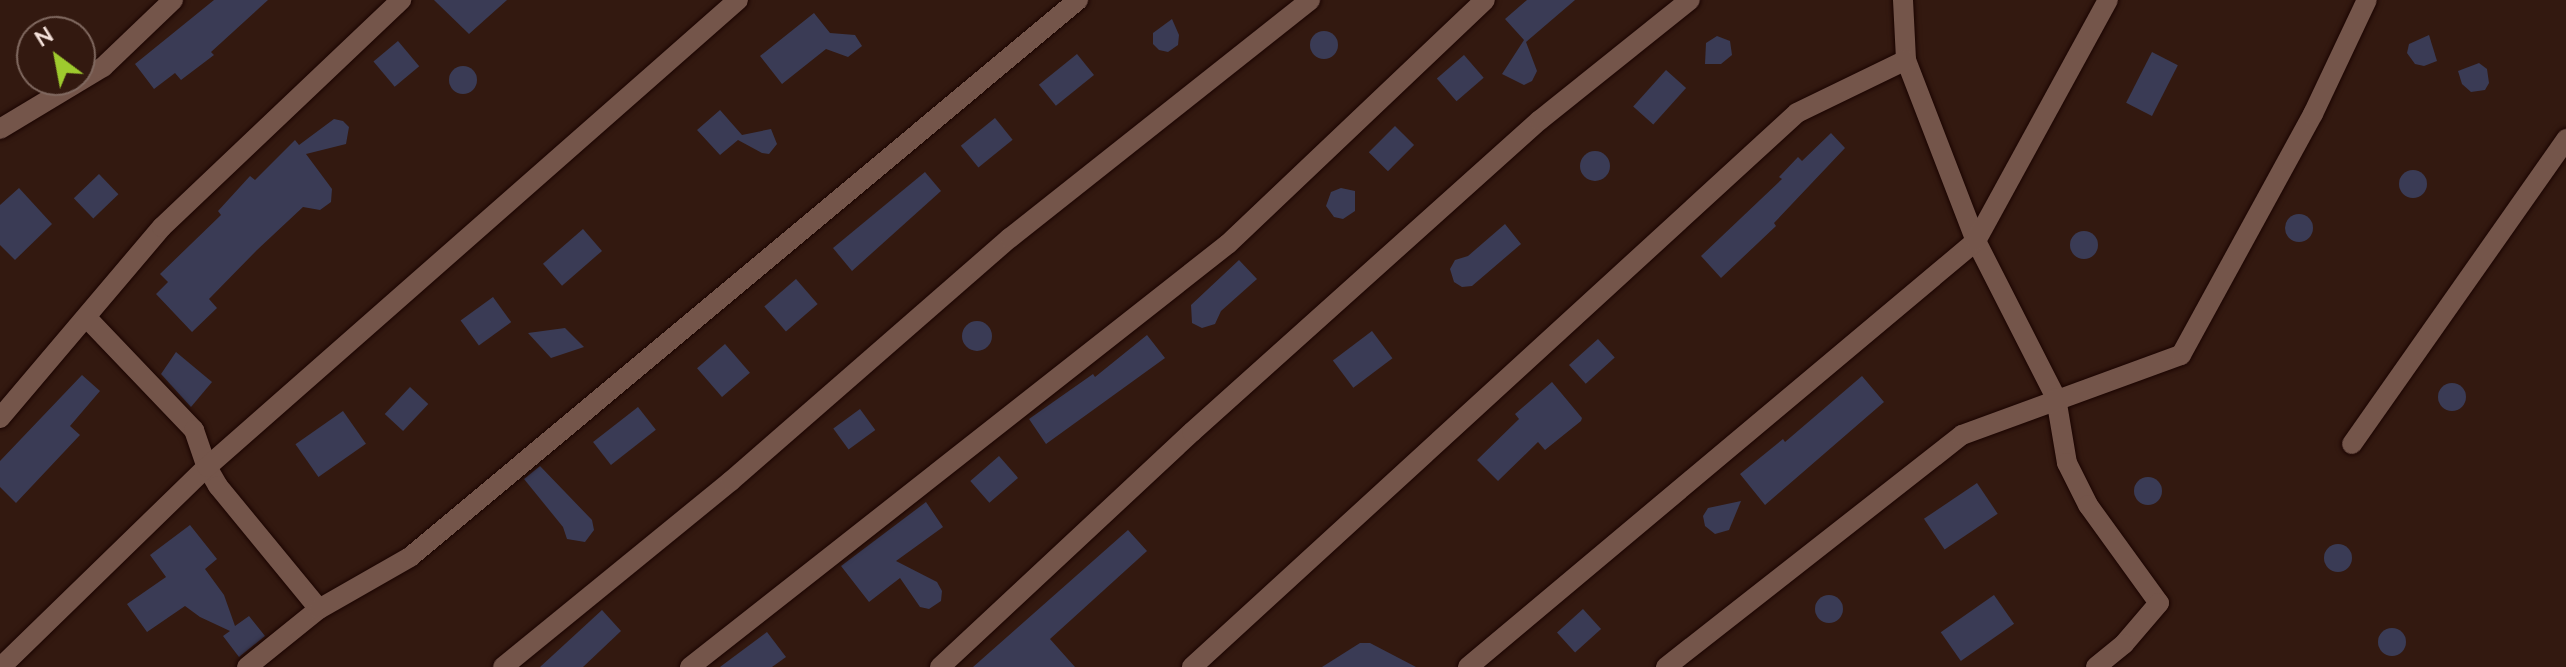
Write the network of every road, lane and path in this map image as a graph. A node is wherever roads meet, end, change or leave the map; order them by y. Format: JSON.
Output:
{"nodes":[{"id":1,"x":173,"y":0,"type":"edge"},
{"id":2,"x":401,"y":0,"type":"edge"},
{"id":3,"x":738,"y":0,"type":"edge"},
{"id":4,"x":1078,"y":0,"type":"edge"},
{"id":5,"x":1310,"y":0,"type":"edge"},
{"id":6,"x":1485,"y":0,"type":"edge"},
{"id":7,"x":1690,"y":0,"type":"edge"},
{"id":8,"x":1903,"y":0,"type":"edge"},
{"id":9,"x":2108,"y":0,"type":"edge"},
{"id":10,"x":2367,"y":0,"type":"edge"},
{"id":11,"x":1906,"y":60,"type":"junction"},
{"id":12,"x":0,"y":129,"type":"edge"},
{"id":13,"x":2566,"y":139,"type":"edge"},
{"id":14,"x":1976,"y":241,"type":"junction"},
{"id":15,"x":87,"y":318,"type":"junction"},
{"id":16,"x":2056,"y":398,"type":"junction"},
{"id":17,"x":0,"y":418,"type":"edge"},
{"id":18,"x":2352,"y":444,"type":"dead end"},
{"id":19,"x":207,"y":467,"type":"junction"},
{"id":20,"x":319,"y":609,"type":"junction"},
{"id":21,"x":1,"y":667,"type":"edge"},
{"id":22,"x":247,"y":667,"type":"edge"},
{"id":23,"x":503,"y":667,"type":"edge"},
{"id":24,"x":690,"y":667,"type":"edge"},
{"id":25,"x":940,"y":667,"type":"edge"},
{"id":26,"x":1192,"y":667,"type":"edge"},
{"id":27,"x":1468,"y":667,"type":"edge"},
{"id":28,"x":1666,"y":667,"type":"edge"},
{"id":29,"x":2096,"y":667,"type":"edge"}],
"edges":[{"from":1,"to":12,"type":"street"},
{"from":2,"to":15,"type":"street"},
{"from":3,"to":19,"type":"street"},
{"from":4,"to":20,"type":"street"},
{"from":5,"to":23,"type":"street"},
{"from":6,"to":24,"type":"street"},
{"from":7,"to":25,"type":"street"},
{"from":8,"to":11,"type":"street"},
{"from":9,"to":14,"type":"street"},
{"from":10,"to":16,"type":"street"},
{"from":11,"to":14,"type":"street"},
{"from":11,"to":26,"type":"street"},
{"from":13,"to":18,"type":"street"},
{"from":14,"to":16,"type":"street"},
{"from":14,"to":27,"type":"street"},
{"from":15,"to":17,"type":"street"},
{"from":15,"to":19,"type":"street"},
{"from":16,"to":28,"type":"street"},
{"from":16,"to":29,"type":"street"},
{"from":19,"to":20,"type":"street"},
{"from":19,"to":21,"type":"street"},
{"from":20,"to":22,"type":"street"}]}
